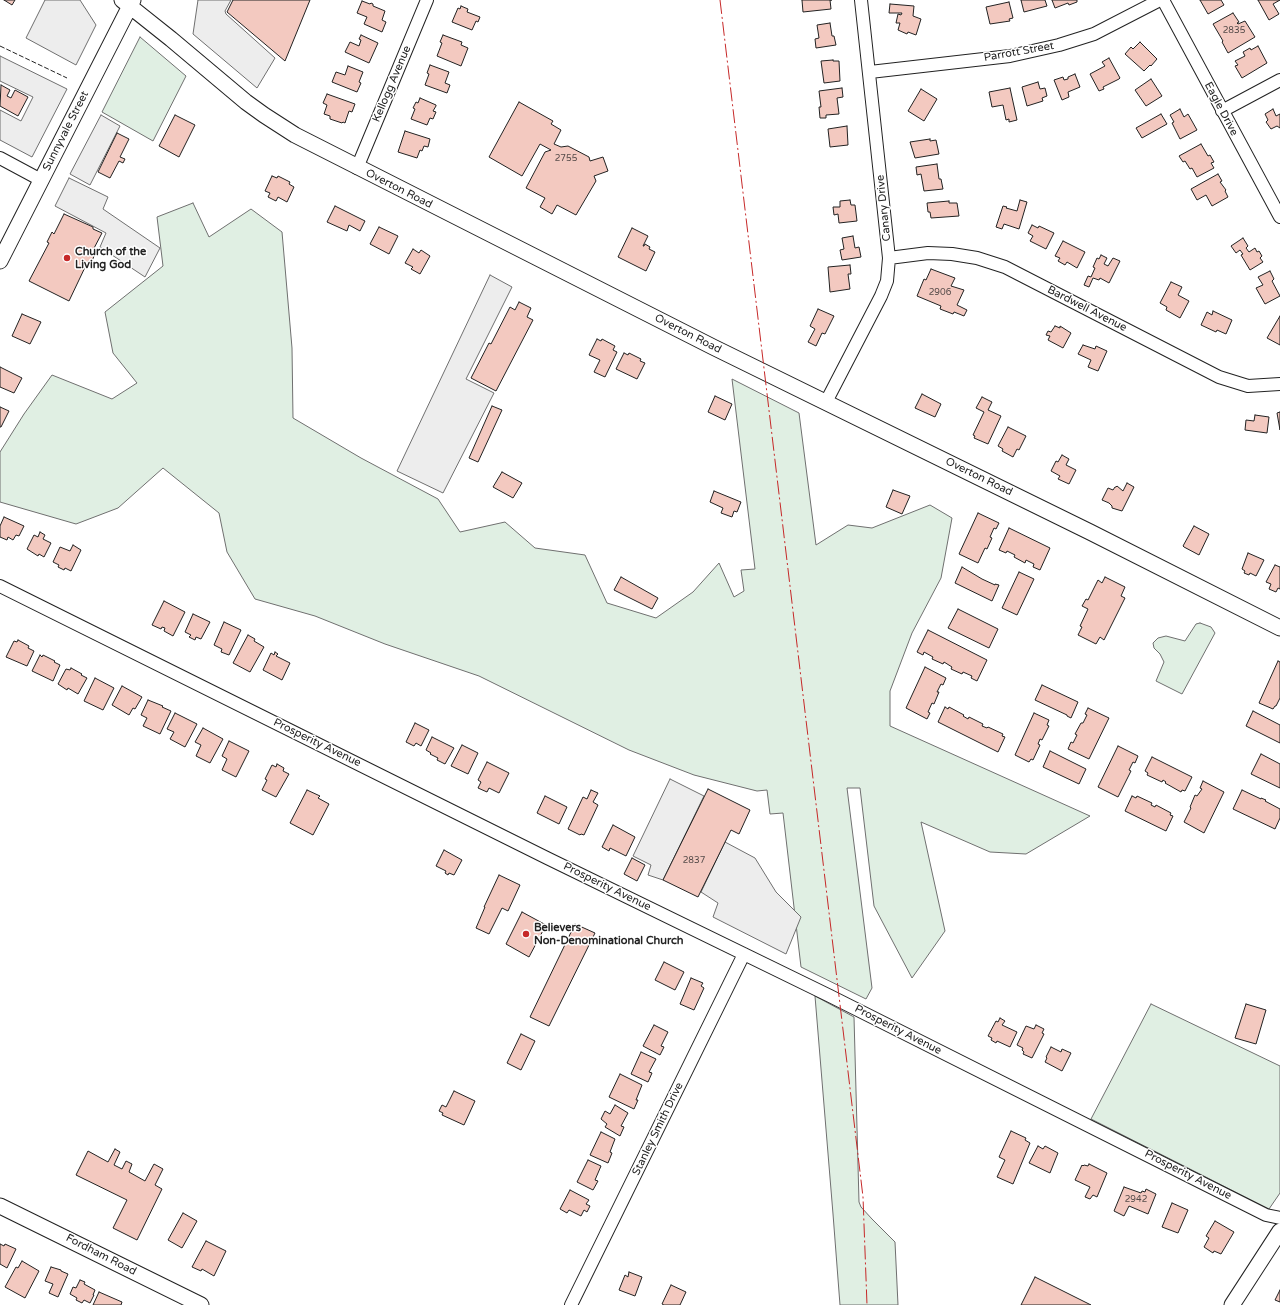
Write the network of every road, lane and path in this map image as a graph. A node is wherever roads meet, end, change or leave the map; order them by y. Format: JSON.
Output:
{"nodes":[{"id":1,"x":427,"y":0,"type":"edge"},
{"id":2,"x":861,"y":0,"type":"edge"},
{"id":3,"x":1160,"y":0,"type":"edge"},
{"id":4,"x":1163,"y":0,"type":"edge"},
{"id":5,"x":128,"y":2,"type":"edge"},
{"id":6,"x":870,"y":72,"type":"junction"},
{"id":7,"x":1280,"y":80,"type":"edge"},
{"id":8,"x":1222,"y":111,"type":"junction"},
{"id":9,"x":0,"y":158,"type":"edge"},
{"id":10,"x":357,"y":168,"type":"junction"},
{"id":11,"x":41,"y":180,"type":"junction"},
{"id":12,"x":1280,"y":218,"type":"edge"},
{"id":13,"x":890,"y":258,"type":"junction"},
{"id":14,"x":0,"y":261,"type":"edge"},
{"id":15,"x":1280,"y":384,"type":"edge"},
{"id":16,"x":826,"y":402,"type":"junction"},
{"id":17,"x":0,"y":586,"type":"edge"},
{"id":18,"x":1280,"y":628,"type":"edge"},
{"id":19,"x":744,"y":954,"type":"junction"},
{"id":20,"x":0,"y":1206,"type":"edge"},
{"id":21,"x":1280,"y":1218,"type":"edge"},
{"id":22,"x":1280,"y":1231,"type":"edge"},
{"id":23,"x":201,"y":1305,"type":"edge"},
{"id":24,"x":571,"y":1305,"type":"edge"},
{"id":25,"x":1232,"y":1305,"type":"edge"}],
"edges":[{"from":1,"to":10,"type":"street","name":"Kellogg Avenue"},
{"from":2,"to":6,"type":"street","name":"Canary Drive"},
{"from":3,"to":6,"type":"street","name":"Parrott Street"},
{"from":4,"to":8,"type":"street","name":"Eagle Drive"},
{"from":5,"to":10,"type":"street","name":"Overton Road"},
{"from":5,"to":11,"type":"street","name":"Sunnyvale Street"},
{"from":6,"to":13,"type":"street","name":"Canary Drive"},
{"from":7,"to":8,"type":"street"},
{"from":8,"to":12,"type":"street","name":"Eagle Drive"},
{"from":9,"to":11,"type":"street"},
{"from":10,"to":16,"type":"street","name":"Overton Road"},
{"from":11,"to":14,"type":"street","name":"Sunnyvale Street"},
{"from":13,"to":15,"type":"street","name":"Bardwell Avenue"},
{"from":13,"to":16,"type":"street","name":"Canary Drive"},
{"from":16,"to":18,"type":"street","name":"Overton Road"},
{"from":17,"to":19,"type":"street","name":"Prosperity Avenue"},
{"from":19,"to":21,"type":"street","name":"Prosperity Avenue"},
{"from":19,"to":24,"type":"street","name":"Stanley Smith Drive"},
{"from":20,"to":23,"type":"street","name":"Fordham Road"},
{"from":22,"to":25,"type":"street"}]}
